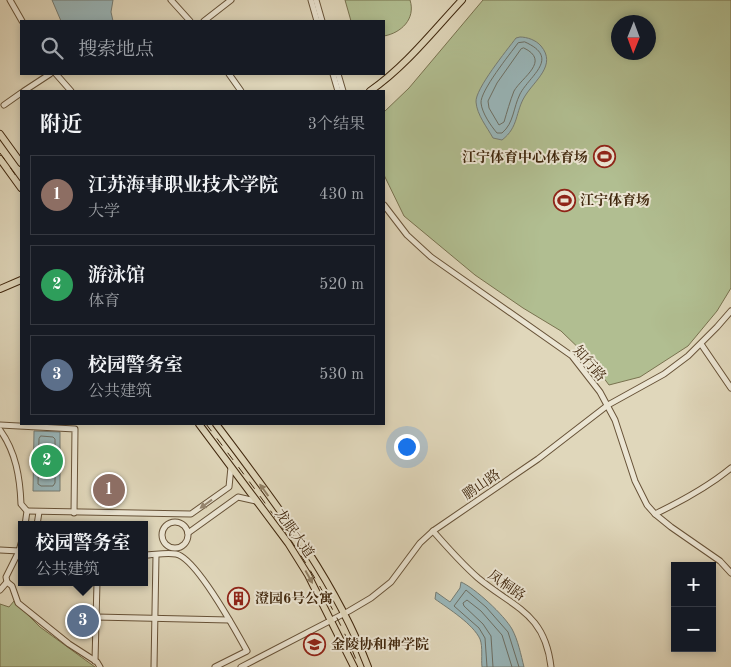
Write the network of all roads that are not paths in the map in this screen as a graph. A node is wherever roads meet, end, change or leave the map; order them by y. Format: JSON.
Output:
{"nodes":[{"id":1,"x":10,"y":0,"type":"edge"},
{"id":2,"x":172,"y":0,"type":"edge"},
{"id":3,"x":231,"y":0,"type":"edge"},
{"id":4,"x":311,"y":0,"type":"edge"},
{"id":5,"x":316,"y":0,"type":"edge"},
{"id":6,"x":462,"y":0,"type":"edge"},
{"id":7,"x":21,"y":20,"type":"edge"},
{"id":8,"x":189,"y":20,"type":"edge"},
{"id":9,"x":205,"y":20,"type":"edge"},
{"id":10,"x":317,"y":20,"type":"edge"},
{"id":11,"x":322,"y":20,"type":"edge"},
{"id":12,"x":48,"y":75,"type":"edge"},
{"id":13,"x":57,"y":75,"type":"edge"},
{"id":14,"x":230,"y":75,"type":"edge"},
{"id":15,"x":333,"y":75,"type":"edge"},
{"id":16,"x":338,"y":75,"type":"edge"},
{"id":17,"x":26,"y":90,"type":"edge"},
{"id":18,"x":70,"y":90,"type":"edge"},
{"id":19,"x":240,"y":90,"type":"edge"},
{"id":20,"x":338,"y":90,"type":"edge"},
{"id":21,"x":343,"y":90,"type":"edge"},
{"id":22,"x":371,"y":90,"type":"edge"},
{"id":23,"x":20,"y":94,"type":"edge"},
{"id":24,"x":4,"y":105,"type":"dead end"},
{"id":25,"x":0,"y":134,"type":"edge"},
{"id":26,"x":0,"y":159,"type":"edge"},
{"id":27,"x":20,"y":162,"type":"edge"},
{"id":28,"x":20,"y":187,"type":"edge"},
{"id":29,"x":385,"y":206,"type":"edge"},
{"id":30,"x":20,"y":280,"type":"edge"},
{"id":31,"x":0,"y":289,"type":"edge"},
{"id":32,"x":731,"y":311,"type":"edge"},
{"id":33,"x":701,"y":344,"type":"junction"},
{"id":34,"x":731,"y":388,"type":"edge"},
{"id":35,"x":608,"y":405,"type":"junction"},
{"id":36,"x":0,"y":425,"type":"edge"},
{"id":37,"x":200,"y":425,"type":"edge"},
{"id":38,"x":217,"y":425,"type":"edge"},
{"id":39,"x":0,"y":430,"type":"edge"},
{"id":40,"x":231,"y":467,"type":"junction"},
{"id":41,"x":731,"y":468,"type":"edge"},
{"id":42,"x":256,"y":501,"type":"junction"},
{"id":43,"x":27,"y":511,"type":"junction"},
{"id":44,"x":39,"y":512,"type":"junction"},
{"id":45,"x":74,"y":512,"type":"junction"},
{"id":46,"x":176,"y":514,"type":"junction"},
{"id":47,"x":655,"y":514,"type":"junction"},
{"id":48,"x":26,"y":521,"type":"edge"},
{"id":49,"x":38,"y":521,"type":"edge"},
{"id":50,"x":176,"y":522,"type":"junction"},
{"id":51,"x":433,"y":531,"type":"junction"},
{"id":52,"x":188,"y":533,"type":"junction"},
{"id":53,"x":0,"y":550,"type":"edge"},
{"id":54,"x":177,"y":551,"type":"junction"},
{"id":55,"x":18,"y":552,"type":"edge"},
{"id":56,"x":148,"y":555,"type":"edge"},
{"id":57,"x":156,"y":555,"type":"junction"},
{"id":58,"x":18,"y":556,"type":"edge"},
{"id":59,"x":731,"y":573,"type":"edge"},
{"id":60,"x":7,"y":582,"type":"junction"},
{"id":61,"x":96,"y":586,"type":"edge"},
{"id":62,"x":0,"y":590,"type":"edge"},
{"id":63,"x":344,"y":614,"type":"junction"},
{"id":64,"x":96,"y":617,"type":"junction"},
{"id":65,"x":155,"y":618,"type":"junction"},
{"id":66,"x":229,"y":620,"type":"junction"},
{"id":67,"x":332,"y":620,"type":"junction"},
{"id":68,"x":95,"y":661,"type":"junction"},
{"id":69,"x":100,"y":667,"type":"edge"},
{"id":70,"x":154,"y":667,"type":"edge"},
{"id":71,"x":214,"y":667,"type":"edge"},
{"id":72,"x":241,"y":667,"type":"edge"},
{"id":73,"x":354,"y":667,"type":"edge"},
{"id":74,"x":368,"y":667,"type":"edge"},
{"id":75,"x":551,"y":667,"type":"edge"}],
"edges":[{"from":1,"to":7,"type":"street"},
{"from":2,"to":8,"type":"street"},
{"from":3,"to":9,"type":"street"},
{"from":4,"to":10,"type":"street"},
{"from":5,"to":11,"type":"street"},
{"from":6,"to":22,"type":"main road"},
{"from":12,"to":17,"type":"street"},
{"from":13,"to":18,"type":"street"},
{"from":14,"to":19,"type":"street"},
{"from":15,"to":20,"type":"street"},
{"from":16,"to":21,"type":"street"},
{"from":23,"to":24,"type":"street"},
{"from":25,"to":27,"type":"main road"},
{"from":26,"to":28,"type":"main road"},
{"from":29,"to":35,"type":"street","name":"知行路"},
{"from":30,"to":31,"type":"main road"},
{"from":32,"to":33,"type":"street","name":"鹏山路"},
{"from":33,"to":34,"type":"street"},
{"from":33,"to":35,"type":"street","name":"鹏山路"},
{"from":35,"to":47,"type":"street","name":"知行路"},
{"from":35,"to":51,"type":"street","name":"鹏山路"},
{"from":36,"to":45,"type":"street"},
{"from":37,"to":40,"type":"main road","name":"龙眠大道"},
{"from":63,"to":38,"type":"main road","name":"龙眠大道","one_way":true},
{"from":39,"to":43,"type":"street"},
{"from":40,"to":42,"type":"main road","name":"龙眠大道"},
{"from":40,"to":46,"type":"street","one_way":true},
{"from":41,"to":47,"type":"street"},
{"from":42,"to":52,"type":"street"},
{"from":42,"to":67,"type":"main road","name":"龙眠大道","one_way":true},
{"from":43,"to":44,"type":"street"},
{"from":43,"to":48,"type":"street"},
{"from":44,"to":45,"type":"street"},
{"from":44,"to":49,"type":"street"},
{"from":45,"to":46,"type":"street"},
{"from":46,"to":50,"type":"street"},
{"from":47,"to":59,"type":"street","name":"知行路"},
{"from":50,"to":52,"type":"street"},
{"from":50,"to":54,"type":"street"},
{"from":51,"to":63,"type":"street","name":"鹏山路"},
{"from":51,"to":75,"type":"street","name":"凤桐路"},
{"from":52,"to":54,"type":"street"},
{"from":53,"to":55,"type":"street"},
{"from":54,"to":57,"type":"street"},
{"from":54,"to":66,"type":"street"},
{"from":56,"to":57,"type":"street"},
{"from":57,"to":65,"type":"street"},
{"from":58,"to":60,"type":"street"},
{"from":60,"to":62,"type":"street"},
{"from":60,"to":68,"type":"street"},
{"from":61,"to":64,"type":"street"},
{"from":63,"to":67,"type":"street","name":"鹏山路"},
{"from":63,"to":74,"type":"main road","name":"龙眠大道"},
{"from":64,"to":65,"type":"street"},
{"from":64,"to":68,"type":"street"},
{"from":65,"to":66,"type":"street"},
{"from":65,"to":70,"type":"street"},
{"from":66,"to":71,"type":"street"},
{"from":67,"to":72,"type":"street","name":"鹏山路"},
{"from":67,"to":73,"type":"main road","name":"龙眠大道"},
{"from":68,"to":69,"type":"street"}]}
